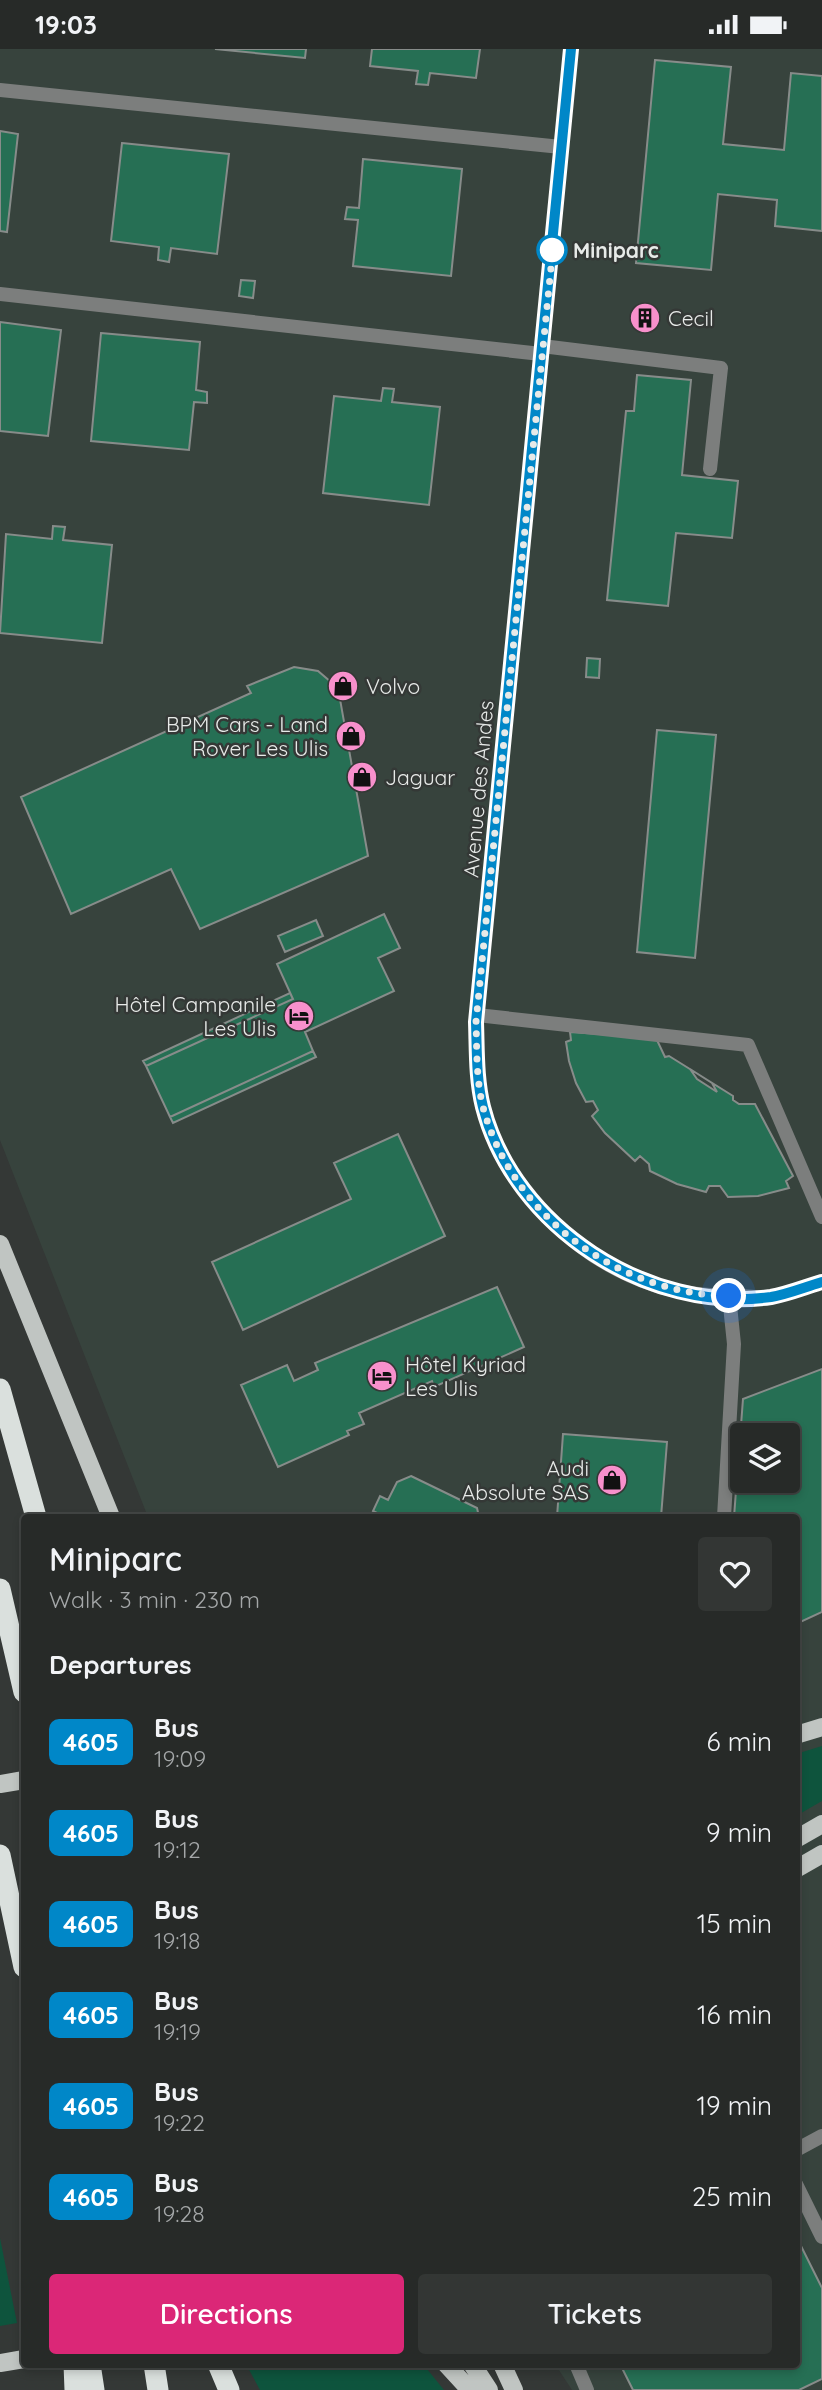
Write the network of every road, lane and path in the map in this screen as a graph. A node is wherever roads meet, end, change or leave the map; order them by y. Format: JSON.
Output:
{"nodes":[{"id":1,"x":571,"y":49,"type":"edge"},
{"id":2,"x":0,"y":90,"type":"edge"},
{"id":3,"x":561,"y":147,"type":"junction"},
{"id":4,"x":0,"y":294,"type":"edge"},
{"id":5,"x":542,"y":350,"type":"junction"},
{"id":6,"x":710,"y":469,"type":"dead end"},
{"id":7,"x":477,"y":1015,"type":"junction"},
{"id":8,"x":822,"y":1217,"type":"edge"},
{"id":9,"x":0,"y":1244,"type":"edge"},
{"id":10,"x":822,"y":1282,"type":"edge"},
{"id":11,"x":729,"y":1296,"type":"junction"},
{"id":12,"x":0,"y":1389,"type":"edge"},
{"id":13,"x":35,"y":1514,"type":"edge"},
{"id":14,"x":110,"y":1514,"type":"edge"},
{"id":15,"x":724,"y":1514,"type":"edge"},
{"id":16,"x":0,"y":1589,"type":"edge"},
{"id":17,"x":21,"y":1679,"type":"edge"},
{"id":18,"x":822,"y":1727,"type":"edge"},
{"id":19,"x":800,"y":1734,"type":"edge"},
{"id":20,"x":21,"y":1780,"type":"edge"},
{"id":21,"x":0,"y":1784,"type":"edge"},
{"id":22,"x":822,"y":1824,"type":"edge"},
{"id":23,"x":800,"y":1837,"type":"edge"},
{"id":24,"x":822,"y":1854,"type":"edge"},
{"id":25,"x":0,"y":1855,"type":"edge"},
{"id":26,"x":800,"y":1867,"type":"edge"},
{"id":27,"x":21,"y":1953,"type":"edge"},
{"id":28,"x":822,"y":2136,"type":"edge"},
{"id":29,"x":800,"y":2148,"type":"edge"},
{"id":30,"x":800,"y":2192,"type":"edge"},
{"id":31,"x":822,"y":2237,"type":"edge"},
{"id":32,"x":21,"y":2360,"type":"edge"},
{"id":33,"x":3,"y":2363,"type":"edge"},
{"id":34,"x":74,"y":2368,"type":"edge"},
{"id":35,"x":91,"y":2368,"type":"edge"},
{"id":36,"x":155,"y":2368,"type":"edge"},
{"id":37,"x":221,"y":2368,"type":"edge"},
{"id":38,"x":450,"y":2368,"type":"edge"},
{"id":39,"x":475,"y":2368,"type":"edge"},
{"id":40,"x":504,"y":2368,"type":"edge"},
{"id":41,"x":578,"y":2368,"type":"edge"},
{"id":42,"x":75,"y":2390,"type":"edge"},
{"id":43,"x":94,"y":2390,"type":"edge"},
{"id":44,"x":158,"y":2390,"type":"edge"},
{"id":45,"x":229,"y":2390,"type":"edge"},
{"id":46,"x":470,"y":2390,"type":"edge"},
{"id":47,"x":489,"y":2390,"type":"edge"},
{"id":48,"x":514,"y":2390,"type":"edge"},
{"id":49,"x":587,"y":2390,"type":"edge"}],
"edges":[{"from":1,"to":3,"type":"street","name":"Avenue des Andes"},
{"from":2,"to":3,"type":"street"},
{"from":3,"to":5,"type":"street","name":"Avenue des Andes"},
{"from":4,"to":5,"type":"street"},
{"from":5,"to":6,"type":"street"},
{"from":5,"to":7,"type":"street","name":"Avenue des Andes"},
{"from":7,"to":8,"type":"street"},
{"from":7,"to":11,"type":"street","name":"Avenue des Andes"},
{"from":9,"to":14,"type":"main road"},
{"from":10,"to":11,"type":"street","name":"Avenue des Andes"},
{"from":11,"to":15,"type":"street"},
{"from":12,"to":13,"type":"highway"},
{"from":16,"to":17,"type":"highway"},
{"from":18,"to":19,"type":"main road"},
{"from":20,"to":21,"type":"main road"},
{"from":22,"to":23,"type":"main road"},
{"from":24,"to":26,"type":"main road"},
{"from":25,"to":27,"type":"highway"},
{"from":28,"to":29,"type":"street"},
{"from":30,"to":31,"type":"street"},
{"from":32,"to":33,"type":"main road"},
{"from":34,"to":42,"type":"highway"},
{"from":35,"to":43,"type":"highway"},
{"from":36,"to":44,"type":"highway"},
{"from":37,"to":45,"type":"highway"},
{"from":38,"to":46,"type":"main road"},
{"from":39,"to":47,"type":"main road"},
{"from":40,"to":48,"type":"main road"},
{"from":41,"to":49,"type":"street"}]}
